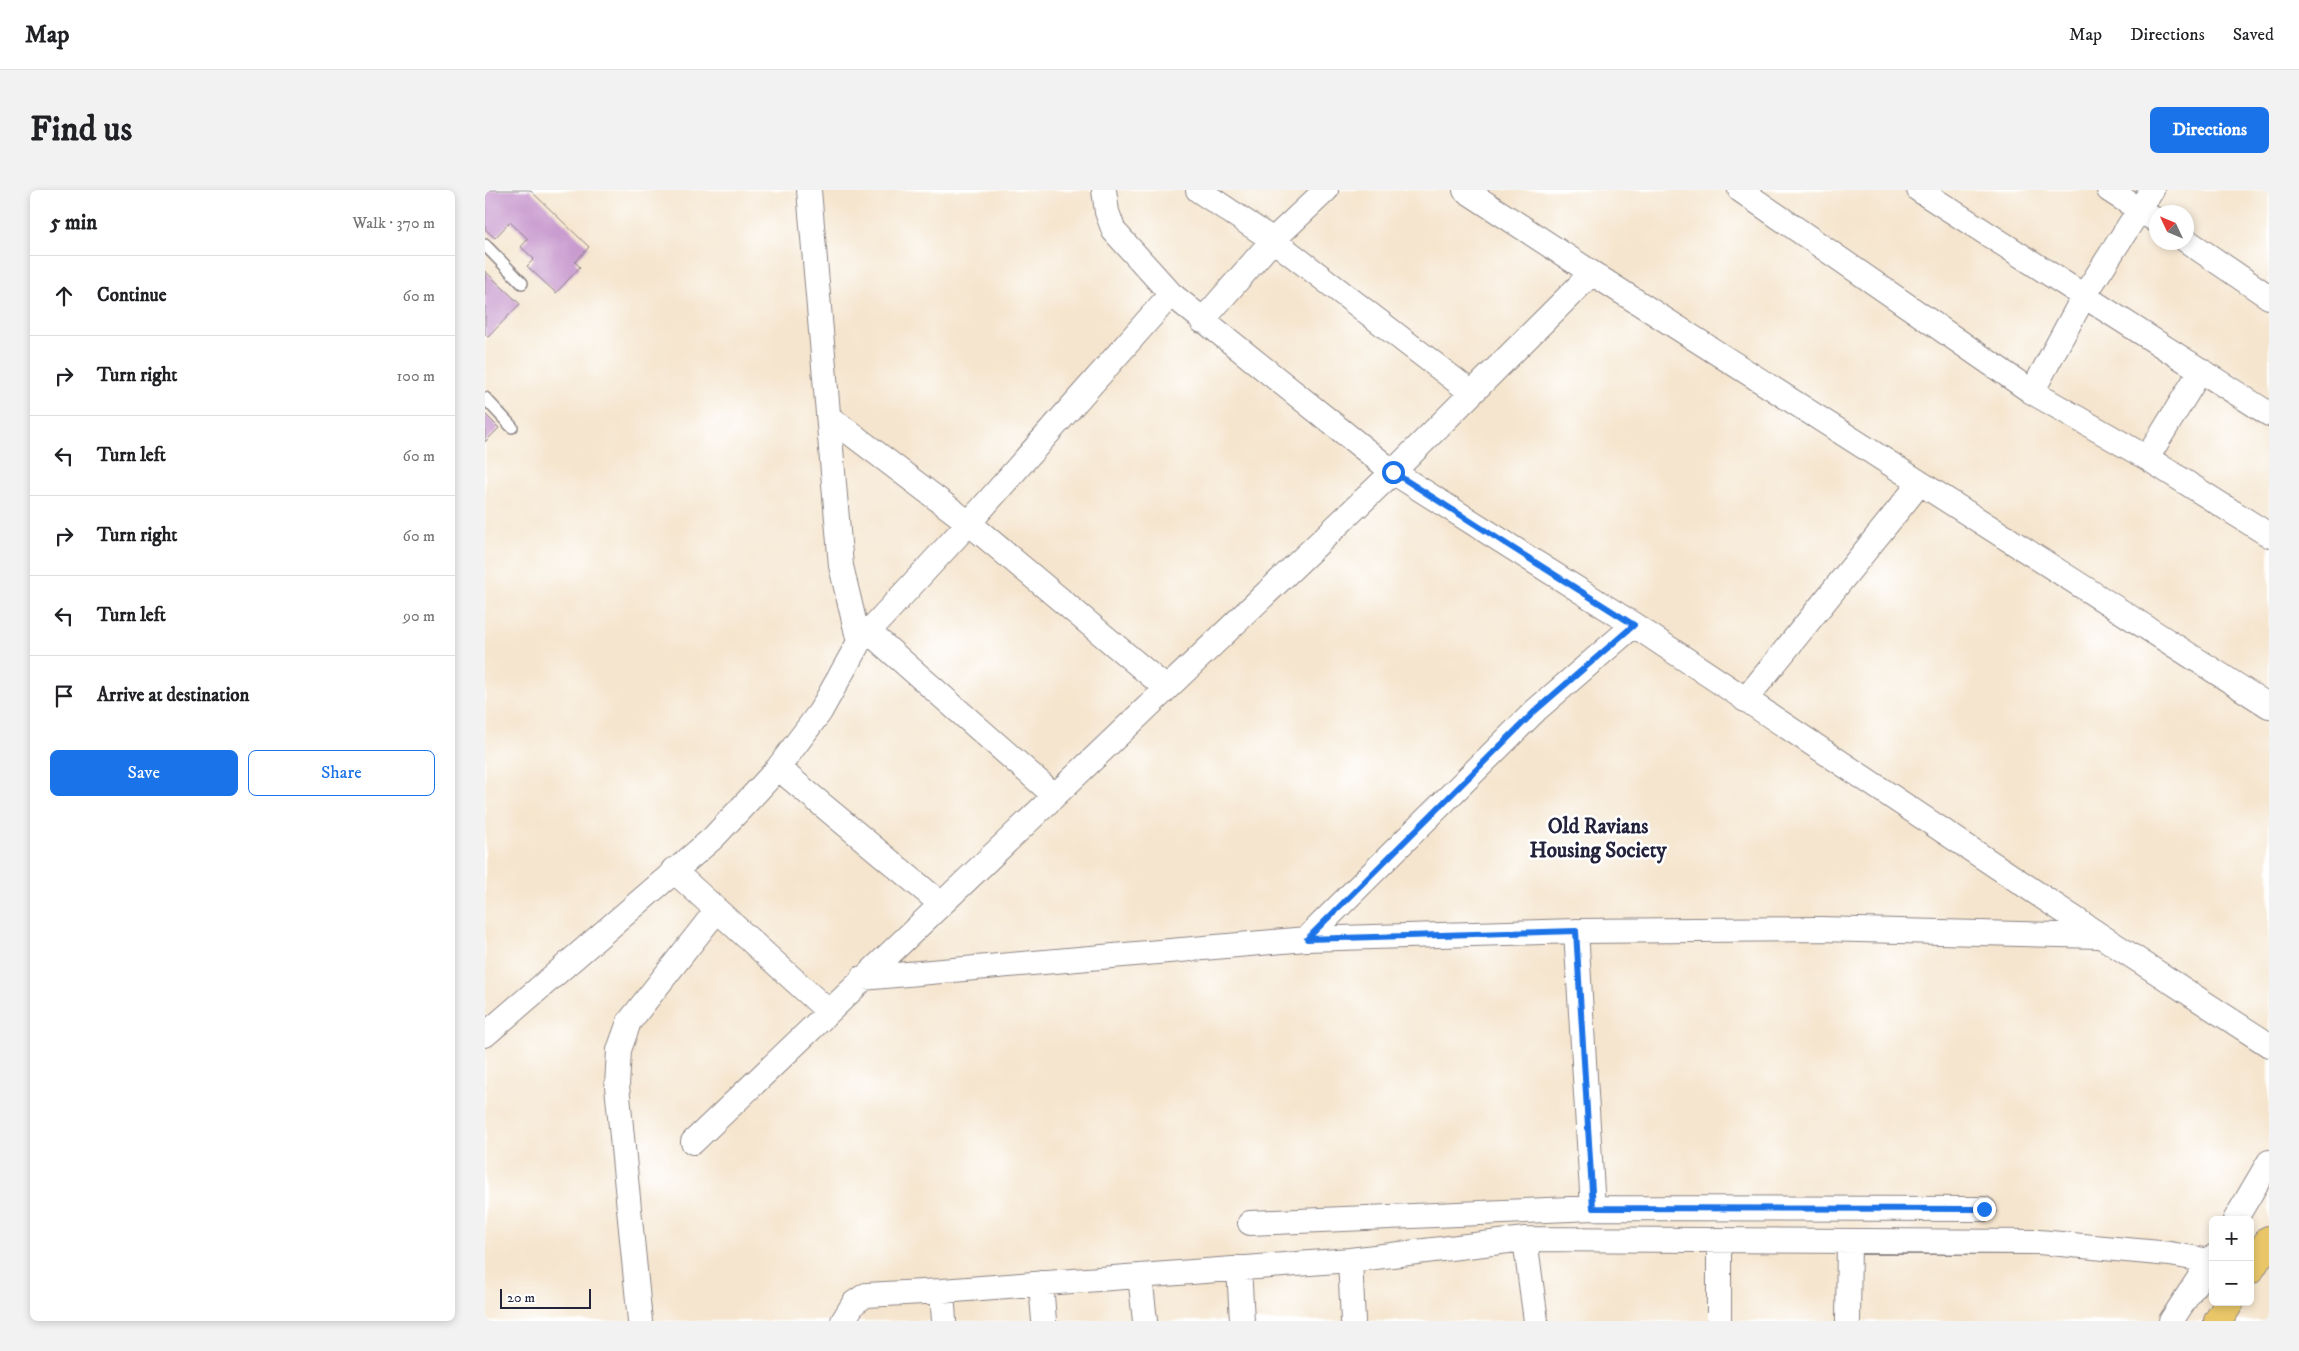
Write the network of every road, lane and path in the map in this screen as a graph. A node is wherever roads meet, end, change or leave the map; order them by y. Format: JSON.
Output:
{"nodes":[{"id":1,"x":809,"y":190,"type":"edge"},
{"id":2,"x":1104,"y":190,"type":"edge"},
{"id":3,"x":1198,"y":190,"type":"edge"},
{"id":4,"x":1326,"y":190,"type":"edge"},
{"id":5,"x":1465,"y":190,"type":"edge"},
{"id":6,"x":1740,"y":190,"type":"edge"},
{"id":7,"x":1919,"y":190,"type":"edge"},
{"id":8,"x":2109,"y":190,"type":"edge"},
{"id":9,"x":2149,"y":207,"type":"edge"},
{"id":10,"x":1273,"y":240,"type":"junction"},
{"id":11,"x":485,"y":245,"type":"edge"},
{"id":12,"x":2194,"y":246,"type":"edge"},
{"id":13,"x":1592,"y":274,"type":"junction"},
{"id":14,"x":522,"y":283,"type":"dead end"},
{"id":15,"x":1171,"y":294,"type":"junction"},
{"id":16,"x":2084,"y":296,"type":"junction"},
{"id":17,"x":2269,"y":297,"type":"edge"},
{"id":18,"x":1202,"y":321,"type":"junction"},
{"id":19,"x":2201,"y":370,"type":"junction"},
{"id":20,"x":2032,"y":392,"type":"junction"},
{"id":21,"x":1472,"y":393,"type":"junction"},
{"id":22,"x":485,"y":398,"type":"edge"},
{"id":23,"x":2269,"y":414,"type":"edge"},
{"id":24,"x":829,"y":417,"type":"junction"},
{"id":25,"x":511,"y":427,"type":"dead end"},
{"id":26,"x":2147,"y":458,"type":"junction"},
{"id":27,"x":1393,"y":472,"type":"junction"},
{"id":28,"x":1919,"y":482,"type":"junction"},
{"id":29,"x":969,"y":523,"type":"junction"},
{"id":30,"x":2269,"y":536,"type":"edge"},
{"id":31,"x":1634,"y":625,"type":"junction"},
{"id":32,"x":864,"y":637,"type":"junction"},
{"id":33,"x":1167,"y":688,"type":"junction"},
{"id":34,"x":1745,"y":700,"type":"junction"},
{"id":35,"x":2269,"y":706,"type":"edge"},
{"id":36,"x":778,"y":768,"type":"junction"},
{"id":37,"x":1054,"y":795,"type":"junction"},
{"id":38,"x":673,"y":870,"type":"junction"},
{"id":39,"x":940,"y":903,"type":"junction"},
{"id":40,"x":717,"y":910,"type":"junction"},
{"id":41,"x":1576,"y":931,"type":"junction"},
{"id":42,"x":2101,"y":936,"type":"junction"},
{"id":43,"x":1307,"y":939,"type":"junction"},
{"id":44,"x":861,"y":978,"type":"junction"},
{"id":45,"x":828,"y":1011,"type":"junction"},
{"id":46,"x":485,"y":1034,"type":"edge"},
{"id":47,"x":2269,"y":1045,"type":"edge"},
{"id":48,"x":693,"y":1142,"type":"dead end"},
{"id":49,"x":2269,"y":1162,"type":"edge"},
{"id":50,"x":1593,"y":1208,"type":"junction"},
{"id":51,"x":1984,"y":1209,"type":"dead end"},
{"id":52,"x":2237,"y":1216,"type":"edge"},
{"id":53,"x":1250,"y":1223,"type":"dead end"},
{"id":54,"x":1525,"y":1238,"type":"junction"},
{"id":55,"x":1719,"y":1240,"type":"junction"},
{"id":56,"x":2269,"y":1240,"type":"edge"},
{"id":57,"x":1849,"y":1241,"type":"junction"},
{"id":58,"x":2209,"y":1258,"type":"edge"},
{"id":59,"x":1350,"y":1260,"type":"junction"},
{"id":60,"x":2210,"y":1261,"type":"edge"},
{"id":61,"x":2254,"y":1264,"type":"edge"},
{"id":62,"x":1239,"y":1268,"type":"junction"},
{"id":63,"x":1140,"y":1276,"type":"junction"},
{"id":64,"x":1041,"y":1283,"type":"junction"},
{"id":65,"x":942,"y":1291,"type":"junction"},
{"id":66,"x":2227,"y":1306,"type":"edge"},
{"id":67,"x":640,"y":1321,"type":"edge"},
{"id":68,"x":843,"y":1321,"type":"edge"},
{"id":69,"x":944,"y":1321,"type":"edge"},
{"id":70,"x":1044,"y":1321,"type":"edge"},
{"id":71,"x":1145,"y":1321,"type":"edge"},
{"id":72,"x":1242,"y":1321,"type":"edge"},
{"id":73,"x":1353,"y":1321,"type":"edge"},
{"id":74,"x":1536,"y":1321,"type":"edge"},
{"id":75,"x":1719,"y":1321,"type":"edge"},
{"id":76,"x":1848,"y":1321,"type":"edge"},
{"id":77,"x":2171,"y":1321,"type":"edge"},
{"id":78,"x":2218,"y":1321,"type":"edge"}],
"edges":[{"from":1,"to":24,"type":"street"},
{"from":2,"to":15,"type":"street"},
{"from":3,"to":10,"type":"street"},
{"from":4,"to":10,"type":"street"},
{"from":5,"to":13,"type":"street"},
{"from":6,"to":20,"type":"street"},
{"from":7,"to":16,"type":"street"},
{"from":8,"to":9,"type":"street"},
{"from":9,"to":16,"type":"street"},
{"from":10,"to":18,"type":"street"},
{"from":10,"to":21,"type":"street"},
{"from":11,"to":14,"type":"lane"},
{"from":12,"to":17,"type":"street"},
{"from":13,"to":21,"type":"street"},
{"from":13,"to":28,"type":"street"},
{"from":15,"to":18,"type":"street"},
{"from":15,"to":29,"type":"street"},
{"from":16,"to":19,"type":"street"},
{"from":16,"to":20,"type":"street"},
{"from":18,"to":27,"type":"street"},
{"from":19,"to":23,"type":"street"},
{"from":19,"to":26,"type":"street"},
{"from":20,"to":26,"type":"street"},
{"from":21,"to":27,"type":"street"},
{"from":22,"to":25,"type":"lane"},
{"from":24,"to":29,"type":"street"},
{"from":24,"to":32,"type":"street"},
{"from":26,"to":30,"type":"street"},
{"from":27,"to":31,"type":"street"},
{"from":27,"to":33,"type":"street"},
{"from":28,"to":34,"type":"street"},
{"from":28,"to":35,"type":"street"},
{"from":29,"to":32,"type":"street"},
{"from":29,"to":33,"type":"street"},
{"from":31,"to":34,"type":"street"},
{"from":31,"to":43,"type":"street"},
{"from":32,"to":36,"type":"street"},
{"from":32,"to":37,"type":"street"},
{"from":33,"to":37,"type":"street"},
{"from":34,"to":42,"type":"street"},
{"from":36,"to":38,"type":"street"},
{"from":36,"to":39,"type":"street"},
{"from":37,"to":39,"type":"street"},
{"from":38,"to":40,"type":"street"},
{"from":38,"to":46,"type":"street"},
{"from":39,"to":44,"type":"street"},
{"from":40,"to":45,"type":"street"},
{"from":40,"to":67,"type":"street"},
{"from":41,"to":42,"type":"street"},
{"from":41,"to":43,"type":"street"},
{"from":41,"to":50,"type":"street"},
{"from":42,"to":47,"type":"street"},
{"from":43,"to":44,"type":"street"},
{"from":44,"to":45,"type":"street"},
{"from":45,"to":48,"type":"street"},
{"from":49,"to":52,"type":"street"},
{"from":50,"to":51,"type":"street"},
{"from":50,"to":53,"type":"street"},
{"from":54,"to":55,"type":"street"},
{"from":54,"to":59,"type":"street"},
{"from":54,"to":74,"type":"street"},
{"from":55,"to":57,"type":"street"},
{"from":55,"to":75,"type":"street"},
{"from":56,"to":61,"type":"main road"},
{"from":57,"to":58,"type":"street"},
{"from":57,"to":76,"type":"street"},
{"from":59,"to":62,"type":"street"},
{"from":59,"to":73,"type":"street"},
{"from":60,"to":77,"type":"street"},
{"from":62,"to":63,"type":"street"},
{"from":62,"to":72,"type":"street"},
{"from":63,"to":64,"type":"street"},
{"from":63,"to":71,"type":"street"},
{"from":64,"to":65,"type":"street"},
{"from":64,"to":70,"type":"street"},
{"from":65,"to":68,"type":"street"},
{"from":65,"to":69,"type":"street"},
{"from":66,"to":78,"type":"main road"}]}
